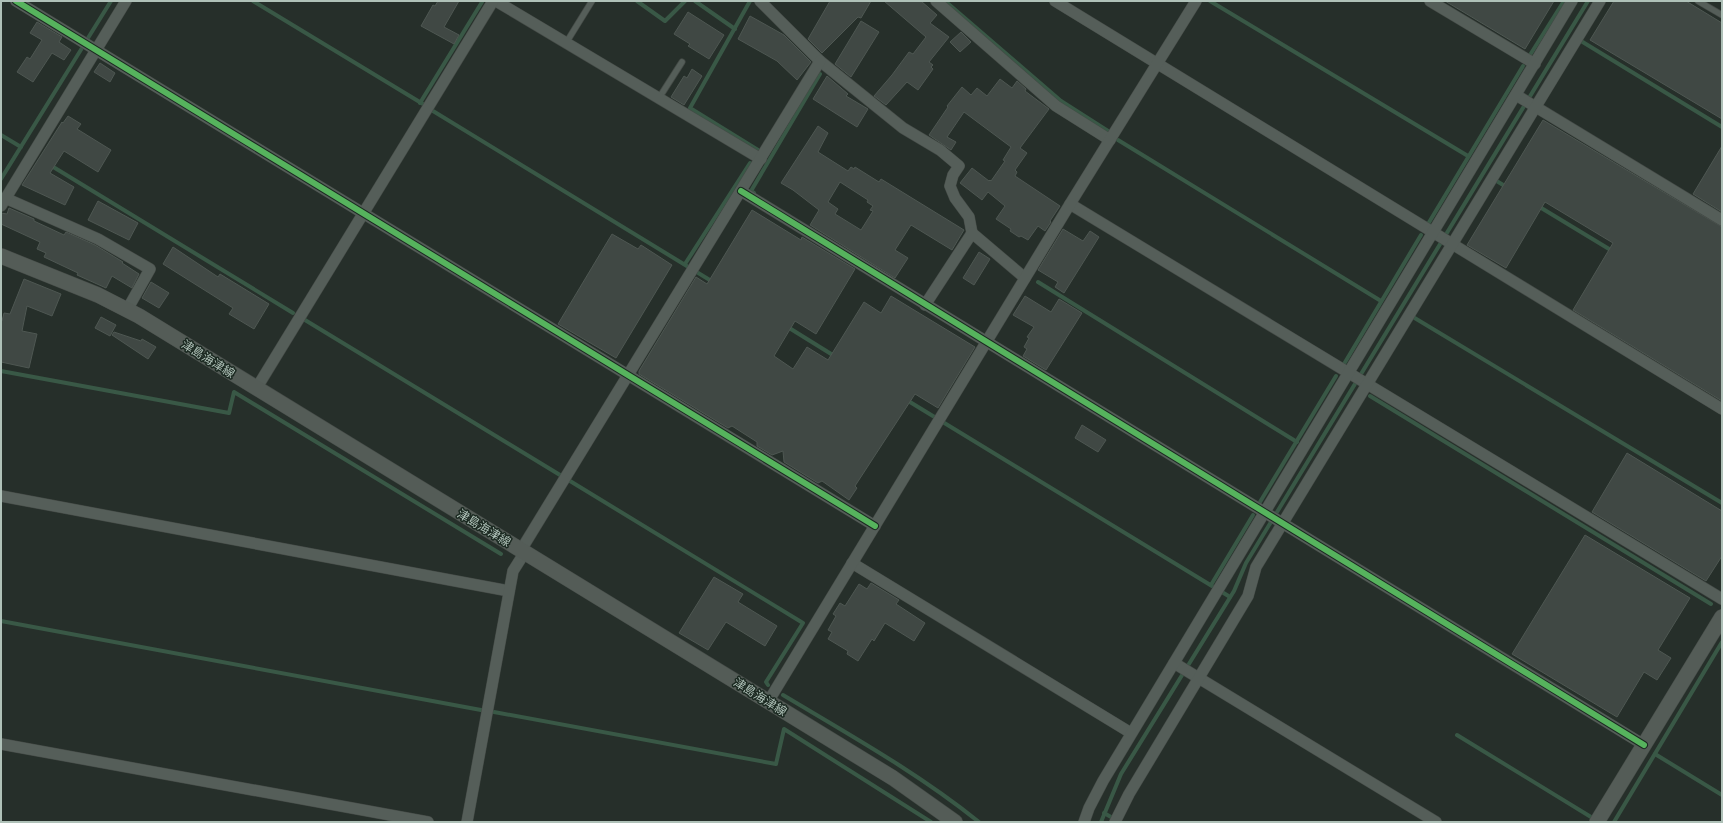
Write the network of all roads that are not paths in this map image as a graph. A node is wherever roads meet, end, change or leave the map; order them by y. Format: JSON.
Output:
{"nodes":[{"id":1,"x":16,"y":1,"type":"edge"},
{"id":2,"x":126,"y":1,"type":"edge"},
{"id":3,"x":494,"y":1,"type":"edge"},
{"id":4,"x":592,"y":1,"type":"edge"},
{"id":5,"x":760,"y":1,"type":"edge"},
{"id":6,"x":936,"y":1,"type":"edge"},
{"id":7,"x":1055,"y":1,"type":"edge"},
{"id":8,"x":1196,"y":1,"type":"edge"},
{"id":9,"x":1430,"y":1,"type":"edge"},
{"id":10,"x":1572,"y":1,"type":"edge"},
{"id":11,"x":1600,"y":1,"type":"edge"},
{"id":12,"x":1698,"y":1,"type":"edge"},
{"id":13,"x":1722,"y":15,"type":"edge"},
{"id":14,"x":566,"y":43,"type":"junction"},
{"id":15,"x":96,"y":50,"type":"junction"},
{"id":16,"x":682,"y":62,"type":"dead end"},
{"id":17,"x":820,"y":62,"type":"junction"},
{"id":18,"x":1157,"y":64,"type":"junction"},
{"id":19,"x":1535,"y":64,"type":"junction"},
{"id":20,"x":1519,"y":97,"type":"junction"},
{"id":21,"x":659,"y":98,"type":"junction"},
{"id":22,"x":1534,"y":106,"type":"junction"},
{"id":23,"x":1110,"y":140,"type":"junction"},
{"id":24,"x":761,"y":159,"type":"junction"},
{"id":25,"x":741,"y":191,"type":"junction"},
{"id":26,"x":3,"y":202,"type":"edge"},
{"id":27,"x":1070,"y":204,"type":"junction"},
{"id":28,"x":363,"y":213,"type":"junction"},
{"id":29,"x":1722,"y":220,"type":"edge"},
{"id":30,"x":972,"y":233,"type":"junction"},
{"id":31,"x":1435,"y":235,"type":"junction"},
{"id":32,"x":1450,"y":244,"type":"junction"},
{"id":33,"x":1,"y":256,"type":"edge"},
{"id":34,"x":1025,"y":278,"type":"junction"},
{"id":35,"x":926,"y":305,"type":"junction"},
{"id":36,"x":127,"y":310,"type":"junction"},
{"id":37,"x":986,"y":342,"type":"junction"},
{"id":38,"x":1350,"y":374,"type":"junction"},
{"id":39,"x":628,"y":375,"type":"junction"},
{"id":40,"x":1366,"y":383,"type":"junction"},
{"id":41,"x":256,"y":389,"type":"junction"},
{"id":42,"x":1722,"y":409,"type":"edge"},
{"id":43,"x":1,"y":496,"type":"edge"},
{"id":44,"x":1265,"y":514,"type":"junction"},
{"id":45,"x":1281,"y":524,"type":"junction"},
{"id":46,"x":875,"y":526,"type":"junction"},
{"id":47,"x":523,"y":551,"type":"junction"},
{"id":48,"x":852,"y":563,"type":"junction"},
{"id":49,"x":509,"y":591,"type":"junction"},
{"id":50,"x":1722,"y":599,"type":"edge"},
{"id":51,"x":1722,"y":617,"type":"edge"},
{"id":52,"x":1176,"y":664,"type":"junction"},
{"id":53,"x":1197,"y":677,"type":"junction"},
{"id":54,"x":768,"y":702,"type":"junction"},
{"id":55,"x":1132,"y":733,"type":"junction"},
{"id":56,"x":1,"y":744,"type":"edge"},
{"id":57,"x":1644,"y":745,"type":"junction"},
{"id":58,"x":428,"y":822,"type":"edge"},
{"id":59,"x":467,"y":822,"type":"edge"},
{"id":60,"x":955,"y":822,"type":"edge"},
{"id":61,"x":1084,"y":822,"type":"edge"},
{"id":62,"x":1114,"y":822,"type":"edge"},
{"id":63,"x":1436,"y":822,"type":"edge"},
{"id":64,"x":1597,"y":822,"type":"edge"}],
"edges":[{"from":1,"to":15,"type":"street"},
{"from":2,"to":15,"type":"street"},
{"from":3,"to":14,"type":"street"},
{"from":3,"to":28,"type":"street"},
{"from":4,"to":14,"type":"lane"},
{"from":5,"to":17,"type":"street"},
{"from":6,"to":23,"type":"street"},
{"from":7,"to":18,"type":"street"},
{"from":8,"to":18,"type":"street"},
{"from":9,"to":19,"type":"street"},
{"from":10,"to":19,"type":"street"},
{"from":11,"to":22,"type":"street"},
{"from":12,"to":13,"type":"lane"},
{"from":14,"to":21,"type":"street"},
{"from":15,"to":26,"type":"street"},
{"from":15,"to":28,"type":"street"},
{"from":16,"to":21,"type":"lane"},
{"from":17,"to":24,"type":"street"},
{"from":17,"to":30,"type":"street"},
{"from":18,"to":23,"type":"street"},
{"from":18,"to":31,"type":"street"},
{"from":19,"to":20,"type":"street"},
{"from":20,"to":22,"type":"street"},
{"from":20,"to":31,"type":"street"},
{"from":21,"to":24,"type":"street"},
{"from":22,"to":29,"type":"street"},
{"from":22,"to":32,"type":"street"},
{"from":23,"to":27,"type":"street"},
{"from":24,"to":25,"type":"street"},
{"from":25,"to":35,"type":"street"},
{"from":25,"to":39,"type":"street"},
{"from":26,"to":36,"type":"street"},
{"from":27,"to":34,"type":"street"},
{"from":27,"to":38,"type":"street"},
{"from":28,"to":39,"type":"street"},
{"from":28,"to":41,"type":"street"},
{"from":30,"to":34,"type":"street"},
{"from":30,"to":35,"type":"street"},
{"from":31,"to":32,"type":"street"},
{"from":31,"to":38,"type":"street"},
{"from":32,"to":40,"type":"street"},
{"from":32,"to":42,"type":"street"},
{"from":33,"to":36,"type":"main road","name":"津島海津線"},
{"from":34,"to":37,"type":"street"},
{"from":35,"to":37,"type":"street"},
{"from":36,"to":41,"type":"main road","name":"津島海津線"},
{"from":37,"to":44,"type":"street"},
{"from":37,"to":46,"type":"street"},
{"from":38,"to":40,"type":"street"},
{"from":38,"to":44,"type":"street"},
{"from":39,"to":46,"type":"street"},
{"from":39,"to":47,"type":"street"},
{"from":40,"to":45,"type":"street"},
{"from":40,"to":50,"type":"street"},
{"from":41,"to":47,"type":"main road","name":"津島海津線"},
{"from":43,"to":49,"type":"street"},
{"from":44,"to":45,"type":"street"},
{"from":44,"to":52,"type":"street"},
{"from":45,"to":53,"type":"street"},
{"from":45,"to":57,"type":"street"},
{"from":46,"to":48,"type":"street"},
{"from":47,"to":49,"type":"street"},
{"from":47,"to":54,"type":"main road","name":"津島海津線"},
{"from":48,"to":54,"type":"street"},
{"from":48,"to":55,"type":"street"},
{"from":49,"to":59,"type":"street"},
{"from":51,"to":57,"type":"main road"},
{"from":52,"to":53,"type":"street"},
{"from":52,"to":55,"type":"street"},
{"from":53,"to":62,"type":"street"},
{"from":53,"to":63,"type":"street"},
{"from":54,"to":60,"type":"main road","name":"津島海津線"},
{"from":55,"to":61,"type":"street"},
{"from":56,"to":58,"type":"street"},
{"from":57,"to":64,"type":"main road"}]}
